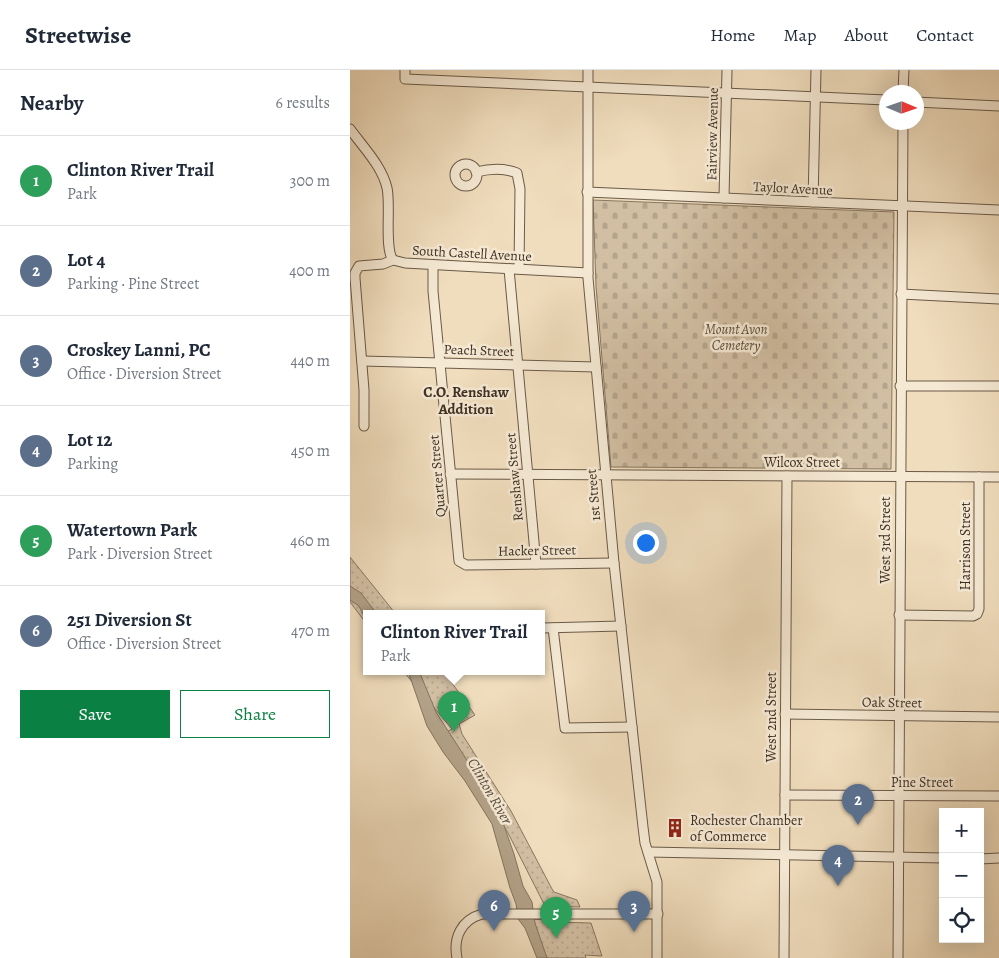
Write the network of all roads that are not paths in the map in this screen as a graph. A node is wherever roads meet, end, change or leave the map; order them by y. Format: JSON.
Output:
{"nodes":[{"id":1,"x":588,"y":70,"type":"edge"},
{"id":2,"x":726,"y":70,"type":"edge"},
{"id":3,"x":816,"y":70,"type":"edge"},
{"id":4,"x":904,"y":70,"type":"edge"},
{"id":5,"x":405,"y":74,"type":"edge"},
{"id":6,"x":903,"y":85,"type":"edge"},
{"id":7,"x":588,"y":87,"type":"junction"},
{"id":8,"x":726,"y":93,"type":"junction"},
{"id":9,"x":815,"y":97,"type":"junction"},
{"id":10,"x":879,"y":100,"type":"edge"},
{"id":11,"x":924,"y":102,"type":"edge"},
{"id":12,"x":999,"y":106,"type":"edge"},
{"id":13,"x":350,"y":129,"type":"edge"},
{"id":14,"x":903,"y":130,"type":"edge"},
{"id":15,"x":476,"y":172,"type":"dead end"},
{"id":16,"x":587,"y":192,"type":"junction"},
{"id":17,"x":724,"y":198,"type":"junction"},
{"id":18,"x":813,"y":202,"type":"junction"},
{"id":19,"x":901,"y":206,"type":"junction"},
{"id":20,"x":999,"y":210,"type":"edge"},
{"id":21,"x":393,"y":260,"type":"junction"},
{"id":22,"x":433,"y":265,"type":"junction"},
{"id":23,"x":509,"y":269,"type":"junction"},
{"id":24,"x":519,"y":269,"type":"junction"},
{"id":25,"x":588,"y":273,"type":"junction"},
{"id":26,"x":901,"y":294,"type":"junction"},
{"id":27,"x":999,"y":299,"type":"edge"},
{"id":28,"x":354,"y":317,"type":"edge"},
{"id":29,"x":350,"y":323,"type":"edge"},
{"id":30,"x":362,"y":361,"type":"junction"},
{"id":31,"x":440,"y":363,"type":"junction"},
{"id":32,"x":517,"y":365,"type":"junction"},
{"id":33,"x":596,"y":367,"type":"junction"},
{"id":34,"x":900,"y":386,"type":"junction"},
{"id":35,"x":999,"y":386,"type":"edge"},
{"id":36,"x":364,"y":426,"type":"dead end"},
{"id":37,"x":450,"y":474,"type":"junction"},
{"id":38,"x":605,"y":474,"type":"junction"},
{"id":39,"x":528,"y":475,"type":"junction"},
{"id":40,"x":786,"y":476,"type":"junction"},
{"id":41,"x":900,"y":477,"type":"junction"},
{"id":42,"x":979,"y":477,"type":"junction"},
{"id":43,"x":999,"y":477,"type":"edge"},
{"id":44,"x":462,"y":563,"type":"joint"},
{"id":45,"x":614,"y":563,"type":"junction"},
{"id":46,"x":536,"y":564,"type":"junction"},
{"id":47,"x":899,"y":616,"type":"junction"},
{"id":48,"x":621,"y":626,"type":"junction"},
{"id":49,"x":545,"y":628,"type":"edge"},
{"id":50,"x":553,"y":628,"type":"junction"},
{"id":51,"x":785,"y":714,"type":"junction"},
{"id":52,"x":898,"y":716,"type":"junction"},
{"id":53,"x":999,"y":717,"type":"edge"},
{"id":54,"x":632,"y":727,"type":"junction"},
{"id":55,"x":785,"y":795,"type":"junction"},
{"id":56,"x":898,"y":796,"type":"junction"},
{"id":57,"x":999,"y":796,"type":"edge"},
{"id":58,"x":648,"y":852,"type":"junction"},
{"id":59,"x":785,"y":856,"type":"junction"},
{"id":60,"x":898,"y":858,"type":"junction"},
{"id":61,"x":939,"y":858,"type":"edge"},
{"id":62,"x":984,"y":858,"type":"edge"},
{"id":63,"x":999,"y":858,"type":"edge"},
{"id":64,"x":658,"y":914,"type":"junction"},
{"id":65,"x":457,"y":958,"type":"edge"},
{"id":66,"x":657,"y":958,"type":"edge"},
{"id":67,"x":784,"y":958,"type":"edge"},
{"id":68,"x":898,"y":958,"type":"edge"}],
"edges":[{"from":1,"to":7,"type":"street","name":"1st Street"},
{"from":2,"to":8,"type":"street","name":"Fairview Avenue"},
{"from":3,"to":9,"type":"street"},
{"from":4,"to":6,"type":"street"},
{"from":5,"to":7,"type":"street"},
{"from":7,"to":8,"type":"street"},
{"from":7,"to":16,"type":"street","name":"1st Street"},
{"from":8,"to":9,"type":"street"},
{"from":8,"to":17,"type":"street","name":"Fairview Avenue"},
{"from":9,"to":10,"type":"street"},
{"from":9,"to":18,"type":"street"},
{"from":11,"to":12,"type":"street"},
{"from":13,"to":21,"type":"street"},
{"from":14,"to":19,"type":"street","name":"West 3rd Street"},
{"from":15,"to":24,"type":"street"},
{"from":16,"to":17,"type":"street","name":"Taylor Avenue"},
{"from":16,"to":25,"type":"street","name":"1st Street"},
{"from":17,"to":18,"type":"street","name":"Taylor Avenue"},
{"from":18,"to":19,"type":"street","name":"Taylor Avenue"},
{"from":19,"to":20,"type":"street","name":"Taylor Avenue"},
{"from":19,"to":26,"type":"street","name":"West 3rd Street"},
{"from":21,"to":22,"type":"street","name":"South Castell Avenue"},
{"from":21,"to":28,"type":"street","name":"South Castell Avenue"},
{"from":22,"to":23,"type":"street","name":"South Castell Avenue"},
{"from":22,"to":31,"type":"street","name":"Quarter Street"},
{"from":23,"to":24,"type":"street","name":"South Castell Avenue"},
{"from":23,"to":32,"type":"street","name":"Renshaw Street"},
{"from":24,"to":25,"type":"street","name":"South Castell Avenue"},
{"from":25,"to":33,"type":"street","name":"1st Street"},
{"from":26,"to":27,"type":"street"},
{"from":26,"to":34,"type":"street","name":"West 3rd Street"},
{"from":28,"to":29,"type":"street"},
{"from":28,"to":30,"type":"street"},
{"from":30,"to":31,"type":"street","name":"Peach Street"},
{"from":30,"to":36,"type":"street"},
{"from":31,"to":32,"type":"street","name":"Peach Street"},
{"from":31,"to":37,"type":"street","name":"Quarter Street"},
{"from":32,"to":33,"type":"street","name":"Peach Street"},
{"from":32,"to":39,"type":"street","name":"Renshaw Street"},
{"from":33,"to":38,"type":"street","name":"1st Street"},
{"from":34,"to":35,"type":"street"},
{"from":34,"to":41,"type":"street","name":"West 3rd Street"},
{"from":37,"to":39,"type":"street","name":"Wilcox Street"},
{"from":37,"to":44,"type":"street","name":"Quarter Street"},
{"from":38,"to":39,"type":"street","name":"Wilcox Street"},
{"from":38,"to":40,"type":"street","name":"Wilcox Street"},
{"from":38,"to":45,"type":"street","name":"1st Street"},
{"from":39,"to":46,"type":"street","name":"Renshaw Street"},
{"from":40,"to":41,"type":"street","name":"Wilcox Street"},
{"from":40,"to":51,"type":"street","name":"West 2nd Street"},
{"from":41,"to":42,"type":"street","name":"Wilcox Street"},
{"from":41,"to":47,"type":"street","name":"West 3rd Street"},
{"from":42,"to":43,"type":"street","name":"Wilcox Street"},
{"from":42,"to":47,"type":"street","name":"Harrison Street"},
{"from":44,"to":46,"type":"street","name":"Hacker Street"},
{"from":45,"to":46,"type":"street","name":"Hacker Street"},
{"from":45,"to":48,"type":"street","name":"1st Street"},
{"from":47,"to":52,"type":"street","name":"West 3rd Street"},
{"from":48,"to":50,"type":"street"},
{"from":48,"to":54,"type":"street","name":"1st Street"},
{"from":49,"to":50,"type":"street"},
{"from":50,"to":54,"type":"street"},
{"from":51,"to":52,"type":"street","name":"Oak Street"},
{"from":51,"to":55,"type":"street","name":"West 2nd Street"},
{"from":52,"to":53,"type":"street","name":"Oak Street"},
{"from":52,"to":56,"type":"street","name":"West 3rd Street"},
{"from":54,"to":58,"type":"street","name":"1st Street"},
{"from":55,"to":56,"type":"street","name":"Pine Street"},
{"from":55,"to":59,"type":"street","name":"West 2nd Street"},
{"from":56,"to":57,"type":"street","name":"Pine Street"},
{"from":56,"to":60,"type":"street","name":"West 3rd Street"},
{"from":58,"to":59,"type":"street"},
{"from":58,"to":64,"type":"street","name":"1st Street"},
{"from":59,"to":60,"type":"street"},
{"from":59,"to":67,"type":"street","name":"West 2nd Street"},
{"from":60,"to":61,"type":"street"},
{"from":60,"to":68,"type":"street","name":"West 3rd Street"},
{"from":62,"to":63,"type":"street"},
{"from":64,"to":65,"type":"street"},
{"from":64,"to":66,"type":"street","name":"1st Street"}]}
